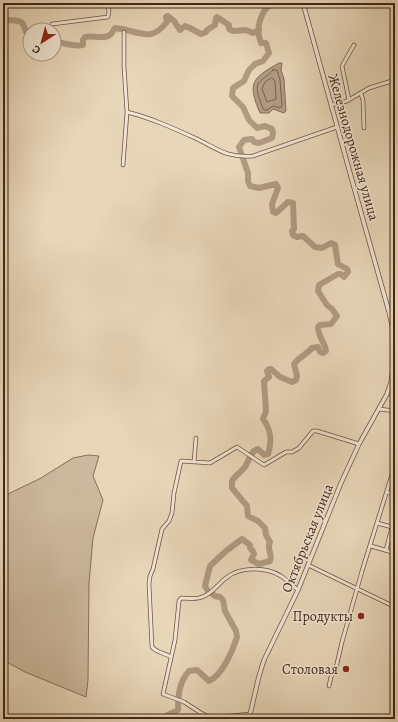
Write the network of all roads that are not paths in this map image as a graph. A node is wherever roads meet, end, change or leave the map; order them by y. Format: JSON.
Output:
{"nodes":[{"id":1,"x":107,"y":3,"type":"edge"},
{"id":2,"x":239,"y":3,"type":"edge"},
{"id":3,"x":303,"y":3,"type":"edge"},
{"id":4,"x":153,"y":4,"type":"edge"},
{"id":5,"x":62,"y":23,"type":"edge"},
{"id":6,"x":124,"y":32,"type":"dead end"},
{"id":7,"x":354,"y":45,"type":"dead end"},
{"id":8,"x":395,"y":80,"type":"edge"},
{"id":9,"x":361,"y":94,"type":"junction"},
{"id":10,"x":349,"y":100,"type":"junction"},
{"id":11,"x":331,"y":105,"type":"junction"},
{"id":12,"x":128,"y":112,"type":"junction"},
{"id":13,"x":337,"y":127,"type":"junction"},
{"id":14,"x":364,"y":128,"type":"dead end"},
{"id":15,"x":123,"y":165,"type":"dead end"},
{"id":16,"x":394,"y":368,"type":"edge"},
{"id":17,"x":379,"y":409,"type":"junction"},
{"id":18,"x":395,"y":411,"type":"edge"},
{"id":19,"x":196,"y":438,"type":"dead end"},
{"id":20,"x":359,"y":444,"type":"junction"},
{"id":21,"x":194,"y":462,"type":"junction"},
{"id":22,"x":395,"y":465,"type":"edge"},
{"id":23,"x":394,"y":471,"type":"edge"},
{"id":24,"x":387,"y":492,"type":"junction"},
{"id":25,"x":395,"y":495,"type":"edge"},
{"id":26,"x":395,"y":516,"type":"edge"},
{"id":27,"x":377,"y":523,"type":"junction"},
{"id":28,"x":392,"y":527,"type":"junction"},
{"id":29,"x":370,"y":546,"type":"junction"},
{"id":30,"x":386,"y":550,"type":"junction"},
{"id":31,"x":395,"y":553,"type":"edge"},
{"id":32,"x":308,"y":565,"type":"junction"},
{"id":33,"x":357,"y":589,"type":"junction"},
{"id":34,"x":298,"y":590,"type":"junction"},
{"id":35,"x":395,"y":607,"type":"edge"},
{"id":36,"x":171,"y":657,"type":"junction"},
{"id":37,"x":329,"y":686,"type":"dead end"},
{"id":38,"x":250,"y":714,"type":"junction"},
{"id":39,"x":249,"y":719,"type":"edge"}],
"edges":[{"from":1,"to":5,"type":"street"},
{"from":2,"to":4,"type":"street"},
{"from":3,"to":11,"type":"street","name":"Железнодорожная улица"},
{"from":6,"to":12,"type":"street"},
{"from":7,"to":10,"type":"street"},
{"from":8,"to":9,"type":"street"},
{"from":9,"to":10,"type":"street"},
{"from":9,"to":14,"type":"street"},
{"from":10,"to":11,"type":"street"},
{"from":11,"to":13,"type":"street","name":"Железнодорожная улица"},
{"from":12,"to":13,"type":"street"},
{"from":12,"to":15,"type":"street"},
{"from":13,"to":16,"type":"street","name":"Железнодорожная улица"},
{"from":16,"to":17,"type":"street","name":"Октябрьская улица"},
{"from":17,"to":18,"type":"street"},
{"from":17,"to":20,"type":"street","name":"Октябрьская улица"},
{"from":19,"to":21,"type":"street"},
{"from":20,"to":21,"type":"street"},
{"from":20,"to":32,"type":"street","name":"Октябрьская улица"},
{"from":21,"to":36,"type":"street"},
{"from":22,"to":23,"type":"street"},
{"from":23,"to":24,"type":"street"},
{"from":24,"to":25,"type":"street"},
{"from":24,"to":27,"type":"street"},
{"from":26,"to":28,"type":"street"},
{"from":27,"to":28,"type":"street"},
{"from":27,"to":29,"type":"street"},
{"from":28,"to":30,"type":"street"},
{"from":29,"to":30,"type":"street"},
{"from":29,"to":33,"type":"street"},
{"from":30,"to":31,"type":"street"},
{"from":32,"to":33,"type":"street"},
{"from":32,"to":34,"type":"street","name":"Октябрьская улица"},
{"from":33,"to":35,"type":"street"},
{"from":33,"to":37,"type":"street"},
{"from":34,"to":36,"type":"street"},
{"from":34,"to":38,"type":"street","name":"Октябрьская улица"},
{"from":36,"to":38,"type":"street"},
{"from":38,"to":39,"type":"street","name":"Октябрьская улица"}]}
